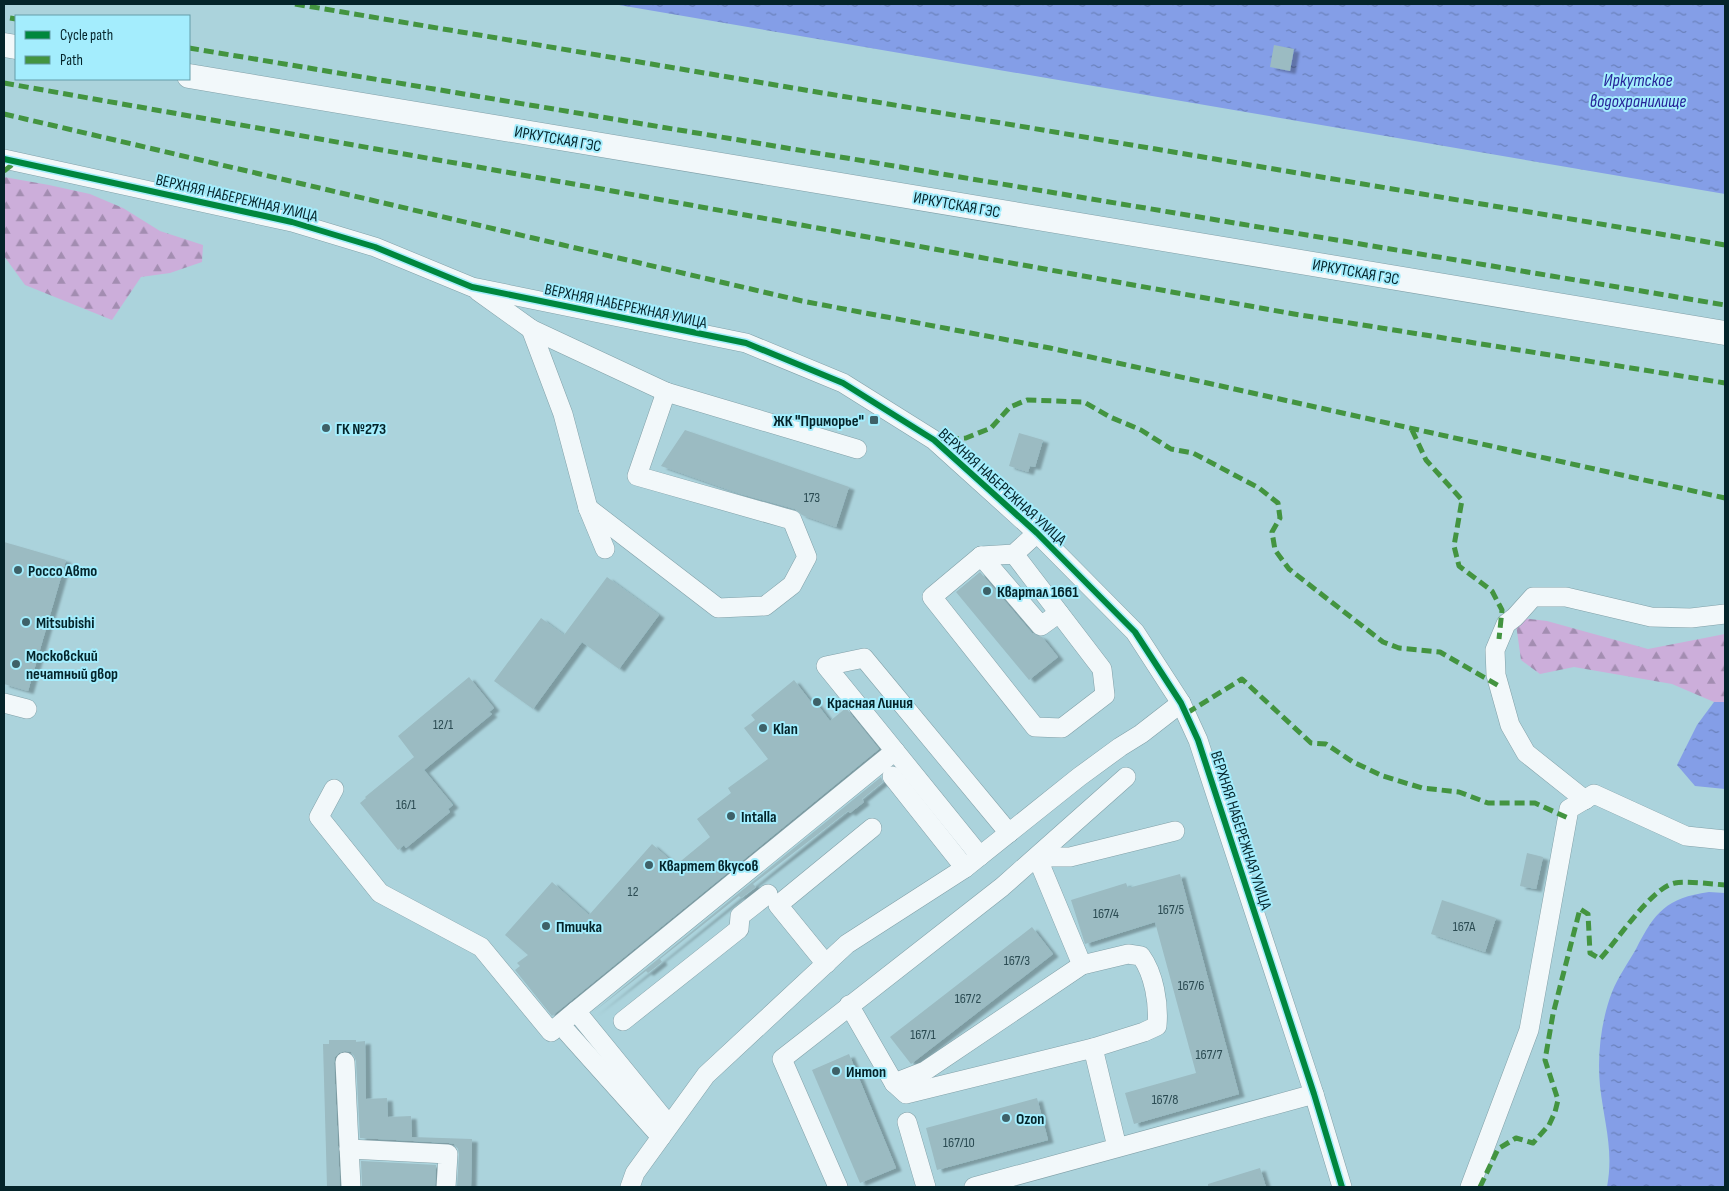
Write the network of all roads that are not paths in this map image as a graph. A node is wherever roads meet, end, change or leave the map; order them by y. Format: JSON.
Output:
{"nodes":[{"id":1,"x":190,"y":76,"type":"edge"},
{"id":2,"x":4,"y":159,"type":"edge"},
{"id":3,"x":472,"y":287,"type":"junction"},
{"id":4,"x":531,"y":329,"type":"junction"},
{"id":5,"x":1725,"y":333,"type":"edge"},
{"id":6,"x":666,"y":392,"type":"junction"},
{"id":7,"x":857,"y":449,"type":"dead end"},
{"id":8,"x":588,"y":508,"type":"junction"},
{"id":9,"x":1037,"y":533,"type":"junction"},
{"id":10,"x":605,"y":550,"type":"dead end"},
{"id":11,"x":1014,"y":554,"type":"junction"},
{"id":12,"x":981,"y":556,"type":"junction"},
{"id":13,"x":1059,"y":613,"type":"junction"},
{"id":14,"x":1725,"y":614,"type":"edge"},
{"id":15,"x":4,"y":703,"type":"edge"},
{"id":16,"x":1181,"y":703,"type":"junction"},
{"id":17,"x":27,"y":709,"type":"dead end"},
{"id":18,"x":895,"y":751,"type":"junction"},
{"id":19,"x":892,"y":776,"type":"dead end"},
{"id":20,"x":1126,"y":777,"type":"dead end"},
{"id":21,"x":334,"y":789,"type":"dead end"},
{"id":22,"x":1585,"y":800,"type":"junction"},
{"id":23,"x":872,"y":828,"type":"dead end"},
{"id":24,"x":1175,"y":831,"type":"dead end"},
{"id":25,"x":1009,"y":832,"type":"junction"},
{"id":26,"x":1725,"y":840,"type":"edge"},
{"id":27,"x":980,"y":856,"type":"junction"},
{"id":28,"x":1037,"y":857,"type":"junction"},
{"id":29,"x":965,"y":868,"type":"junction"},
{"id":30,"x":749,"y":870,"type":"junction"},
{"id":31,"x":773,"y":899,"type":"junction"},
{"id":32,"x":826,"y":964,"type":"junction"},
{"id":33,"x":1082,"y":965,"type":"junction"},
{"id":34,"x":849,"y":1005,"type":"junction"},
{"id":35,"x":576,"y":1011,"type":"junction"},
{"id":36,"x":623,"y":1021,"type":"dead end"},
{"id":37,"x":567,"y":1032,"type":"dead end"},
{"id":38,"x":1093,"y":1048,"type":"junction"},
{"id":39,"x":345,"y":1062,"type":"dead end"},
{"id":40,"x":894,"y":1083,"type":"junction"},
{"id":41,"x":1314,"y":1094,"type":"junction"},
{"id":42,"x":907,"y":1122,"type":"dead end"},
{"id":43,"x":665,"y":1131,"type":"junction"},
{"id":44,"x":1118,"y":1147,"type":"junction"},
{"id":45,"x":349,"y":1149,"type":"junction"},
{"id":46,"x":982,"y":1186,"type":"edge"},
{"id":47,"x":351,"y":1187,"type":"edge"},
{"id":48,"x":446,"y":1187,"type":"edge"},
{"id":49,"x":630,"y":1187,"type":"edge"},
{"id":50,"x":838,"y":1187,"type":"edge"},
{"id":51,"x":926,"y":1187,"type":"edge"},
{"id":52,"x":1342,"y":1187,"type":"edge"},
{"id":53,"x":1470,"y":1187,"type":"edge"}],
"edges":[{"from":1,"to":5,"type":"main road","name":"ИРКУТСКАЯ ГЭС"},
{"from":2,"to":3,"type":"street","name":"ВЕРХНЯЯ НАБЕРЕЖНАЯ УЛИЦА"},
{"from":3,"to":4,"type":"street"},
{"from":3,"to":9,"type":"street","name":"ВЕРХНЯЯ НАБЕРЕЖНАЯ УЛИЦА"},
{"from":4,"to":6,"type":"street"},
{"from":4,"to":8,"type":"street"},
{"from":6,"to":7,"type":"street"},
{"from":6,"to":8,"type":"street"},
{"from":8,"to":10,"type":"street"},
{"from":9,"to":11,"type":"street"},
{"from":9,"to":16,"type":"street","name":"ВЕРХНЯЯ НАБЕРЕЖНАЯ УЛИЦА"},
{"from":11,"to":12,"type":"street"},
{"from":11,"to":13,"type":"street"},
{"from":12,"to":13,"type":"street"},
{"from":12,"to":13,"type":"street"},
{"from":14,"to":22,"type":"street"},
{"from":15,"to":17,"type":"street"},
{"from":16,"to":25,"type":"street"},
{"from":16,"to":41,"type":"street","name":"ВЕРХНЯЯ НАБЕРЕЖНАЯ УЛИЦА"},
{"from":18,"to":25,"type":"street"},
{"from":18,"to":27,"type":"street"},
{"from":18,"to":30,"type":"street"},
{"from":19,"to":29,"type":"street"},
{"from":20,"to":28,"type":"street"},
{"from":21,"to":35,"type":"street"},
{"from":22,"to":26,"type":"street"},
{"from":22,"to":53,"type":"street"},
{"from":23,"to":31,"type":"street"},
{"from":24,"to":28,"type":"street"},
{"from":25,"to":27,"type":"street"},
{"from":27,"to":29,"type":"street"},
{"from":28,"to":33,"type":"street"},
{"from":28,"to":34,"type":"street"},
{"from":29,"to":32,"type":"street"},
{"from":30,"to":31,"type":"street"},
{"from":30,"to":35,"type":"street"},
{"from":31,"to":32,"type":"street"},
{"from":31,"to":36,"type":"street"},
{"from":32,"to":43,"type":"street"},
{"from":33,"to":38,"type":"street"},
{"from":33,"to":40,"type":"street"},
{"from":34,"to":40,"type":"street"},
{"from":34,"to":50,"type":"street"},
{"from":35,"to":43,"type":"street"},
{"from":37,"to":43,"type":"street"},
{"from":38,"to":40,"type":"street"},
{"from":38,"to":44,"type":"street"},
{"from":39,"to":45,"type":"street"},
{"from":41,"to":44,"type":"street"},
{"from":41,"to":52,"type":"street","name":"ВЕРХНЯЯ НАБЕРЕЖНАЯ УЛИЦА"},
{"from":42,"to":51,"type":"street"},
{"from":43,"to":49,"type":"street"},
{"from":44,"to":46,"type":"street"},
{"from":45,"to":47,"type":"street"},
{"from":45,"to":48,"type":"street"}]}
